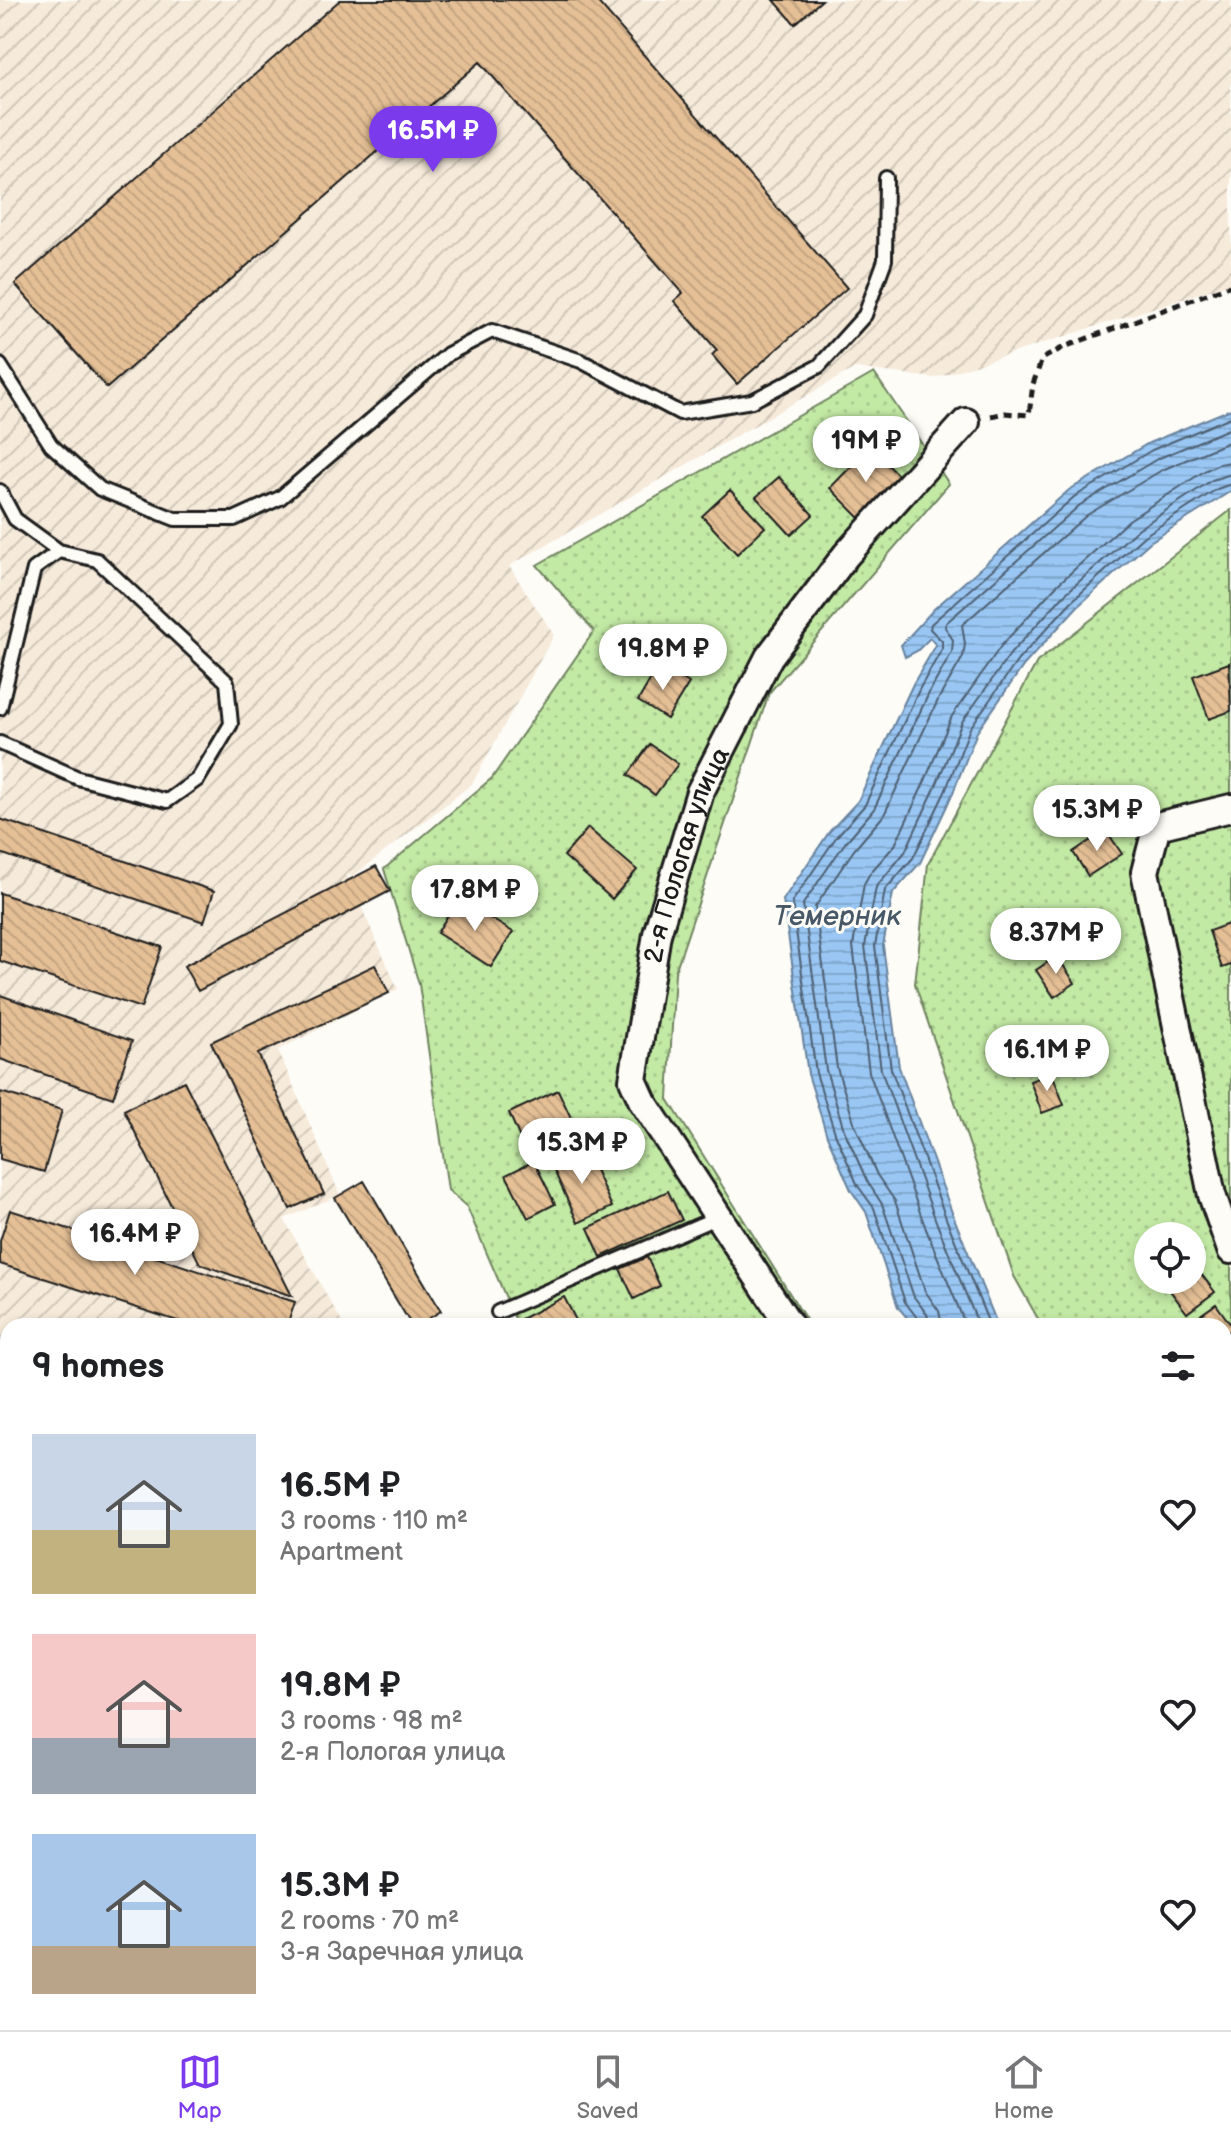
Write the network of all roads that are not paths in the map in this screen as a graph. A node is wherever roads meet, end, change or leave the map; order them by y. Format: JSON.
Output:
{"nodes":[{"id":1,"x":886,"y":178,"type":"dead end"},
{"id":2,"x":0,"y":365,"type":"edge"},
{"id":3,"x":966,"y":422,"type":"road end"},
{"id":4,"x":0,"y":491,"type":"edge"},
{"id":5,"x":59,"y":551,"type":"junction"},
{"id":6,"x":0,"y":708,"type":"edge"},
{"id":7,"x":0,"y":743,"type":"edge"},
{"id":8,"x":1231,"y":808,"type":"edge"},
{"id":9,"x":718,"y":1217,"type":"junction"},
{"id":10,"x":1231,"y":1250,"type":"edge"},
{"id":11,"x":498,"y":1312,"type":"dead end"},
{"id":12,"x":785,"y":1318,"type":"edge"}],
"edges":[{"from":1,"to":2,"type":"lane"},
{"from":3,"to":9,"type":"street","name":"2-я Пологая улица"},
{"from":4,"to":5,"type":"lane"},
{"from":5,"to":6,"type":"lane"},
{"from":5,"to":7,"type":"lane"},
{"from":8,"to":10,"type":"street"},
{"from":9,"to":11,"type":"lane"},
{"from":9,"to":12,"type":"street","name":"2-я Пологая улица"}]}
